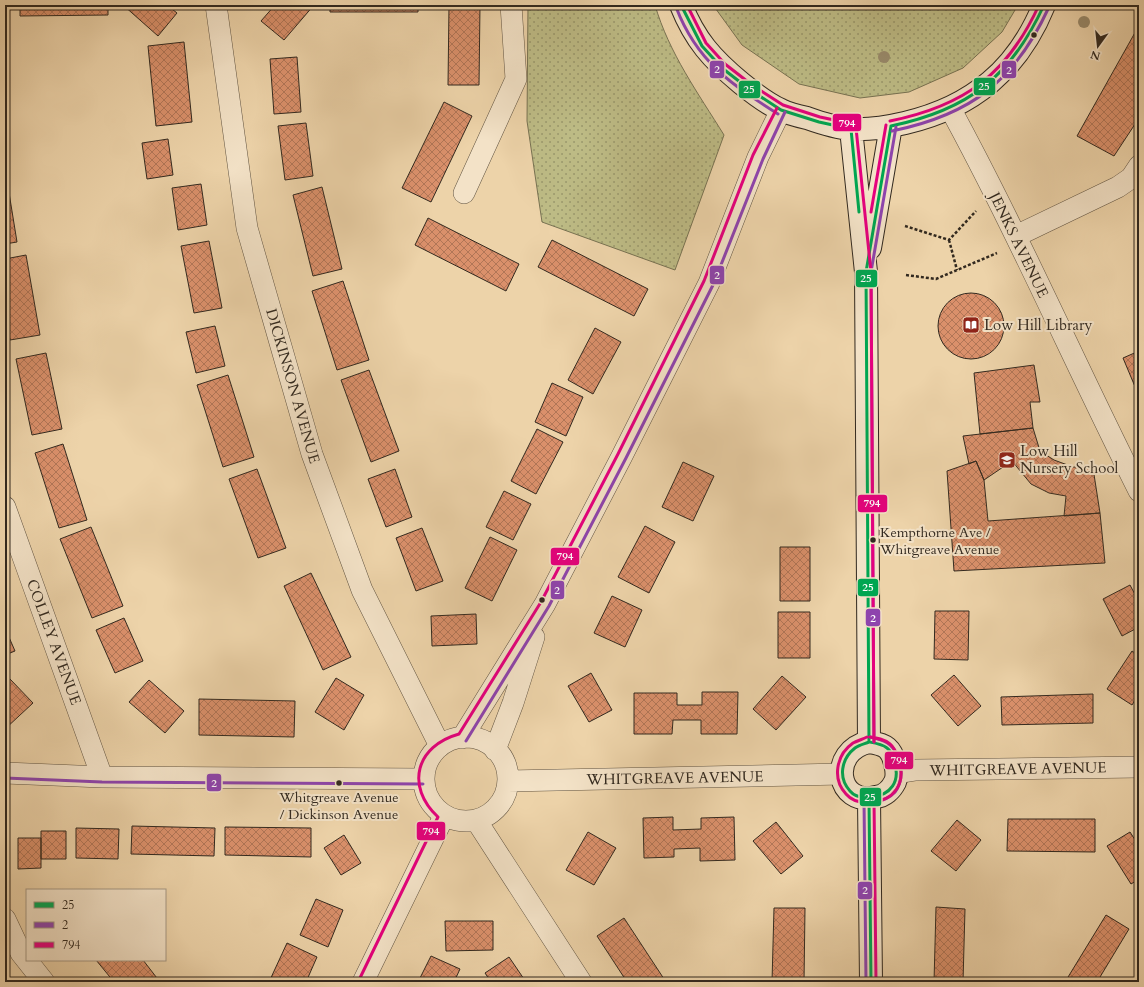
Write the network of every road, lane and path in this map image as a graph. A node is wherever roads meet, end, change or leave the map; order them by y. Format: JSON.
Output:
{"nodes":[{"id":1,"x":216,"y":5,"type":"edge"},
{"id":2,"x":510,"y":5,"type":"edge"},
{"id":3,"x":680,"y":5,"type":"edge"},
{"id":4,"x":1044,"y":5,"type":"edge"},
{"id":5,"x":950,"y":108,"type":"junction"},
{"id":6,"x":781,"y":110,"type":"junction"},
{"id":7,"x":891,"y":126,"type":"junction"},
{"id":8,"x":851,"y":128,"type":"junction"},
{"id":9,"x":1139,"y":166,"type":"edge"},
{"id":10,"x":464,"y":193,"type":"dead end"},
{"id":11,"x":976,"y":211,"type":"dead end"},
{"id":12,"x":905,"y":226,"type":"dead end"},
{"id":13,"x":1016,"y":236,"type":"junction"},
{"id":14,"x":949,"y":240,"type":"junction"},
{"id":15,"x":997,"y":253,"type":"dead end"},
{"id":16,"x":957,"y":270,"type":"junction"},
{"id":17,"x":866,"y":272,"type":"junction"},
{"id":18,"x":906,"y":275,"type":"dead end"},
{"id":19,"x":1139,"y":491,"type":"edge"},
{"id":20,"x":5,"y":507,"type":"edge"},
{"id":21,"x":545,"y":604,"type":"junction"},
{"id":22,"x":462,"y":738,"type":"junction"},
{"id":23,"x":870,"y":742,"type":"junction"},
{"id":24,"x":440,"y":746,"type":"junction"},
{"id":25,"x":495,"y":750,"type":"junction"},
{"id":26,"x":1139,"y":767,"type":"edge"},
{"id":27,"x":897,"y":772,"type":"junction"},
{"id":28,"x":5,"y":773,"type":"edge"},
{"id":29,"x":842,"y":774,"type":"junction"},
{"id":30,"x":102,"y":777,"type":"junction"},
{"id":31,"x":423,"y":779,"type":"junction"},
{"id":32,"x":508,"y":781,"type":"junction"},
{"id":33,"x":869,"y":799,"type":"junction"},
{"id":34,"x":444,"y":816,"type":"junction"},
{"id":35,"x":476,"y":820,"type":"junction"},
{"id":36,"x":5,"y":919,"type":"edge"},
{"id":37,"x":26,"y":959,"type":"edge"},
{"id":38,"x":27,"y":961,"type":"edge"},
{"id":39,"x":44,"y":982,"type":"edge"},
{"id":40,"x":363,"y":982,"type":"edge"},
{"id":41,"x":581,"y":982,"type":"edge"},
{"id":42,"x":871,"y":982,"type":"edge"}],
"edges":[{"from":1,"to":24,"type":"street","name":"DICKINSON AVENUE"},
{"from":2,"to":10,"type":"street"},
{"from":3,"to":6,"type":"street"},
{"from":4,"to":5,"type":"street"},
{"from":5,"to":7,"type":"street"},
{"from":5,"to":13,"type":"street","name":"JENKS AVENUE"},
{"from":6,"to":8,"type":"street"},
{"from":6,"to":21,"type":"street"},
{"from":7,"to":8,"type":"street"},
{"from":7,"to":17,"type":"street"},
{"from":8,"to":17,"type":"street"},
{"from":9,"to":13,"type":"street"},
{"from":11,"to":14,"type":"path"},
{"from":12,"to":14,"type":"path"},
{"from":13,"to":19,"type":"street","name":"JENKS AVENUE"},
{"from":14,"to":16,"type":"path"},
{"from":15,"to":16,"type":"path"},
{"from":16,"to":18,"type":"path"},
{"from":17,"to":23,"type":"street"},
{"from":20,"to":30,"type":"street","name":"COLLEY AVENUE"},
{"from":21,"to":22,"type":"street"},
{"from":21,"to":25,"type":"street"},
{"from":22,"to":24,"type":"street"},
{"from":22,"to":25,"type":"street"},
{"from":23,"to":27,"type":"street"},
{"from":23,"to":29,"type":"street"},
{"from":24,"to":31,"type":"street"},
{"from":25,"to":32,"type":"street"},
{"from":26,"to":27,"type":"street","name":"WHITGREAVE AVENUE"},
{"from":27,"to":33,"type":"street"},
{"from":28,"to":30,"type":"street"},
{"from":29,"to":32,"type":"street","name":"WHITGREAVE AVENUE"},
{"from":29,"to":33,"type":"street"},
{"from":30,"to":31,"type":"street"},
{"from":31,"to":34,"type":"street"},
{"from":32,"to":35,"type":"street"},
{"from":33,"to":42,"type":"street"},
{"from":34,"to":35,"type":"street"},
{"from":34,"to":40,"type":"street"},
{"from":35,"to":41,"type":"street"},
{"from":36,"to":37,"type":"street"},
{"from":38,"to":39,"type":"street"}]}
